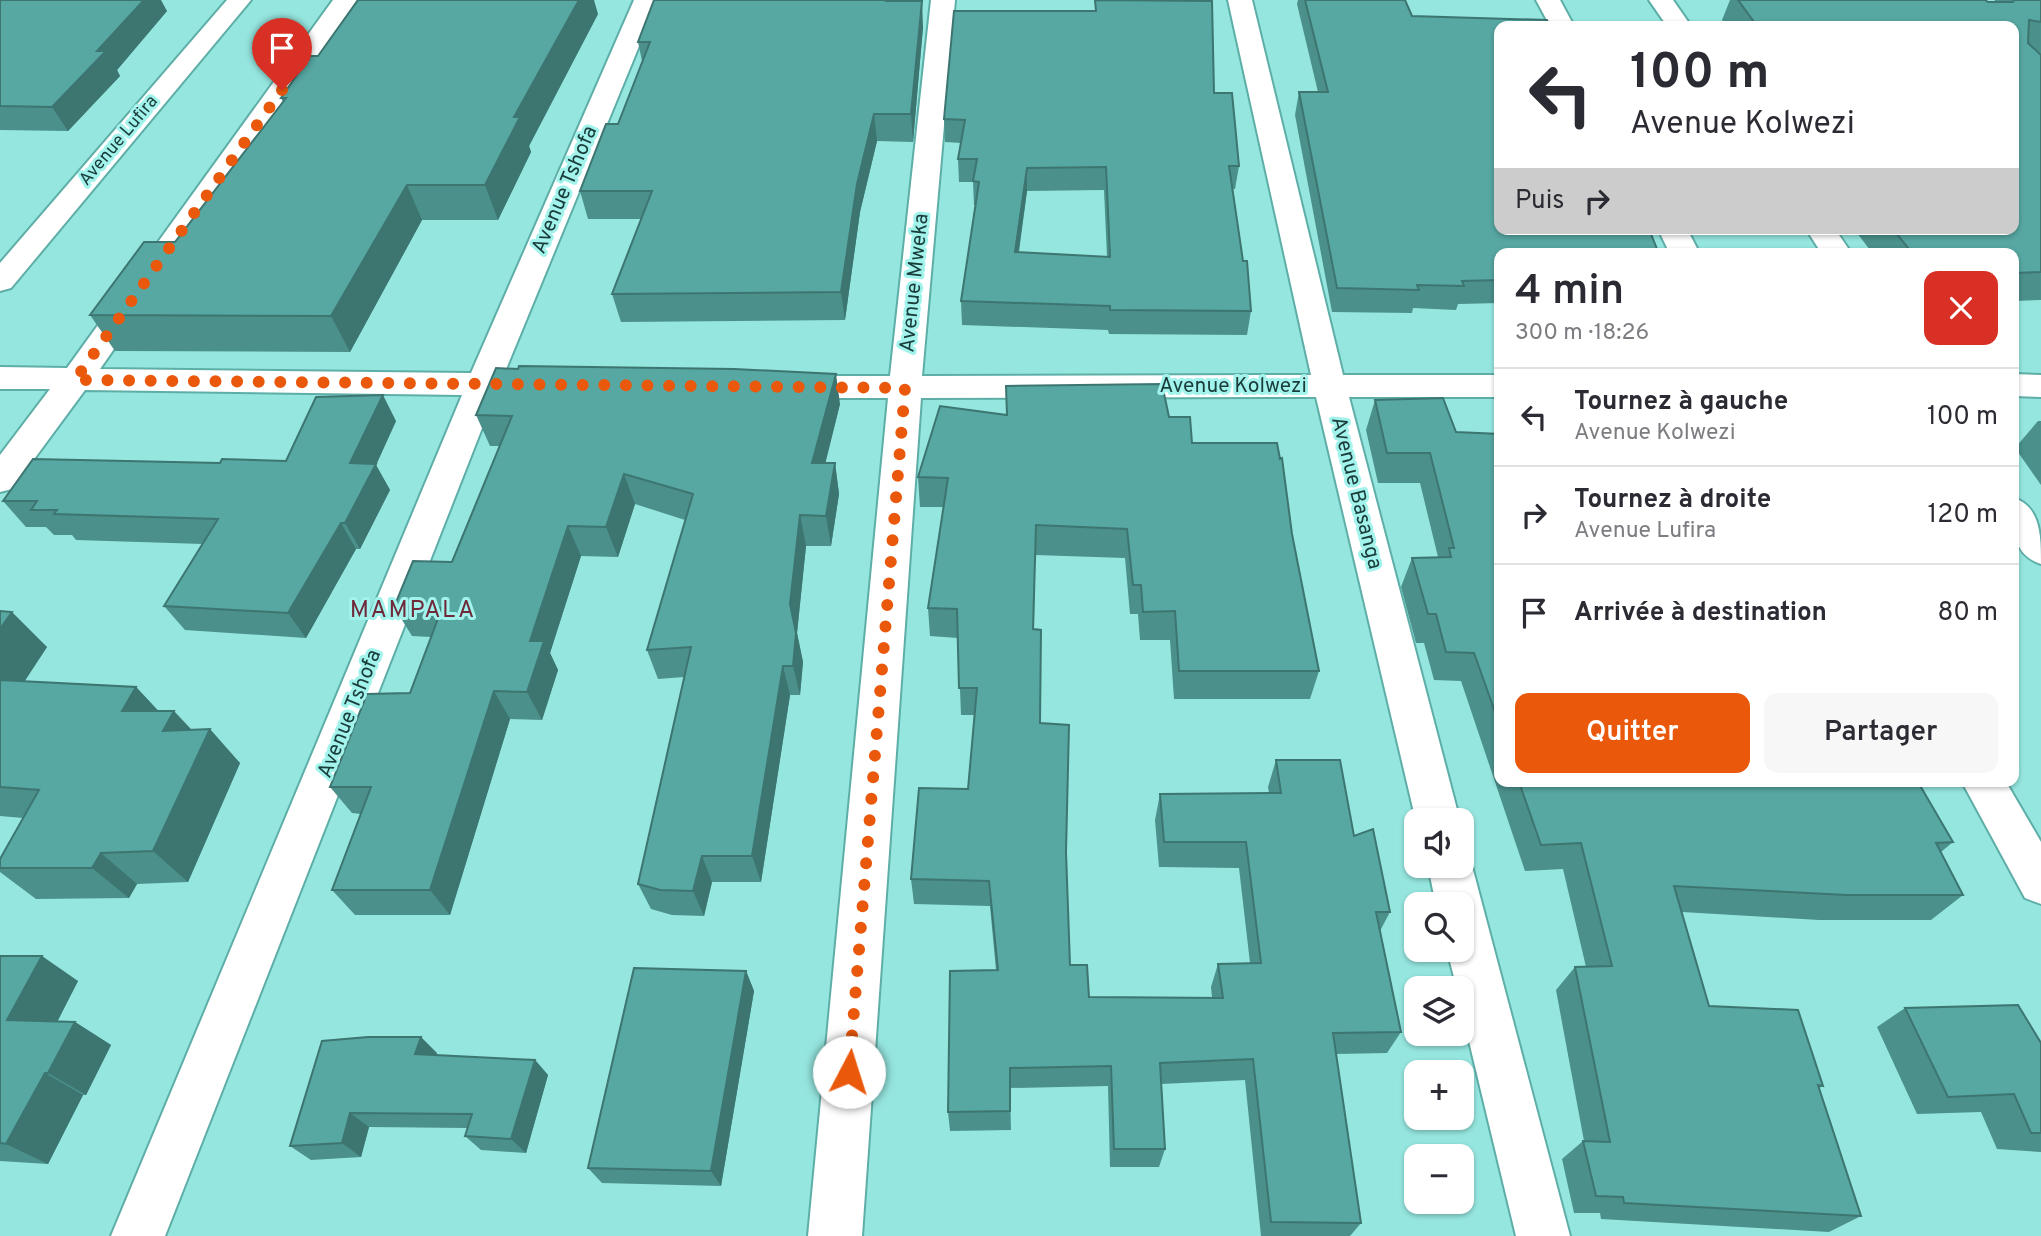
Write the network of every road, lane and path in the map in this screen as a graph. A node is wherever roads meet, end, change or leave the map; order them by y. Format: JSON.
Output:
{"nodes":[{"id":1,"x":239,"y":0,"type":"edge"},
{"id":2,"x":345,"y":0,"type":"edge"},
{"id":3,"x":646,"y":0,"type":"edge"},
{"id":4,"x":943,"y":0,"type":"edge"},
{"id":5,"x":1240,"y":0,"type":"edge"},
{"id":6,"x":1548,"y":0,"type":"edge"},
{"id":7,"x":1661,"y":0,"type":"edge"},
{"id":8,"x":1559,"y":21,"type":"edge"},
{"id":9,"x":1676,"y":21,"type":"edge"},
{"id":10,"x":0,"y":282,"type":"edge"},
{"id":11,"x":0,"y":378,"type":"edge"},
{"id":12,"x":75,"y":380,"type":"junction"},
{"id":13,"x":483,"y":384,"type":"junction"},
{"id":14,"x":565,"y":385,"type":"edge"},
{"id":15,"x":1329,"y":385,"type":"junction"},
{"id":16,"x":2019,"y":385,"type":"edge"},
{"id":17,"x":1494,"y":386,"type":"edge"},
{"id":18,"x":2041,"y":386,"type":"edge"},
{"id":19,"x":755,"y":387,"type":"edge"},
{"id":20,"x":905,"y":388,"type":"junction"},
{"id":21,"x":0,"y":480,"type":"edge"},
{"id":22,"x":2019,"y":518,"type":"edge"},
{"id":23,"x":2041,"y":550,"type":"edge"},
{"id":24,"x":1986,"y":787,"type":"edge"},
{"id":25,"x":1435,"y":808,"type":"edge"},
{"id":26,"x":2041,"y":883,"type":"edge"},
{"id":27,"x":1474,"y":962,"type":"edge"},
{"id":28,"x":138,"y":1236,"type":"edge"},
{"id":29,"x":835,"y":1236,"type":"edge"},
{"id":30,"x":1543,"y":1236,"type":"edge"}],
"edges":[{"from":1,"to":10,"type":"street","name":"Avenue Lufira"},
{"from":2,"to":12,"type":"street"},
{"from":3,"to":13,"type":"street","name":"Avenue Tshofa"},
{"from":4,"to":20,"type":"street","name":"Avenue Mweka"},
{"from":5,"to":15,"type":"street","name":"Avenue Basanga"},
{"from":6,"to":8,"type":"street"},
{"from":7,"to":9,"type":"street"},
{"from":11,"to":12,"type":"street"},
{"from":12,"to":13,"type":"street"},
{"from":12,"to":21,"type":"street"},
{"from":13,"to":14,"type":"street"},
{"from":13,"to":28,"type":"street","name":"Avenue Tshofa"},
{"from":15,"to":17,"type":"street","name":"Avenue Kolwezi"},
{"from":15,"to":20,"type":"street","name":"Avenue Kolwezi"},
{"from":15,"to":25,"type":"street","name":"Avenue Basanga"},
{"from":16,"to":18,"type":"street"},
{"from":19,"to":20,"type":"street","name":"Avenue Kolwezi"},
{"from":20,"to":29,"type":"street","name":"Avenue Mweka"},
{"from":22,"to":23,"type":"street"},
{"from":24,"to":26,"type":"street"},
{"from":27,"to":30,"type":"street"}]}
